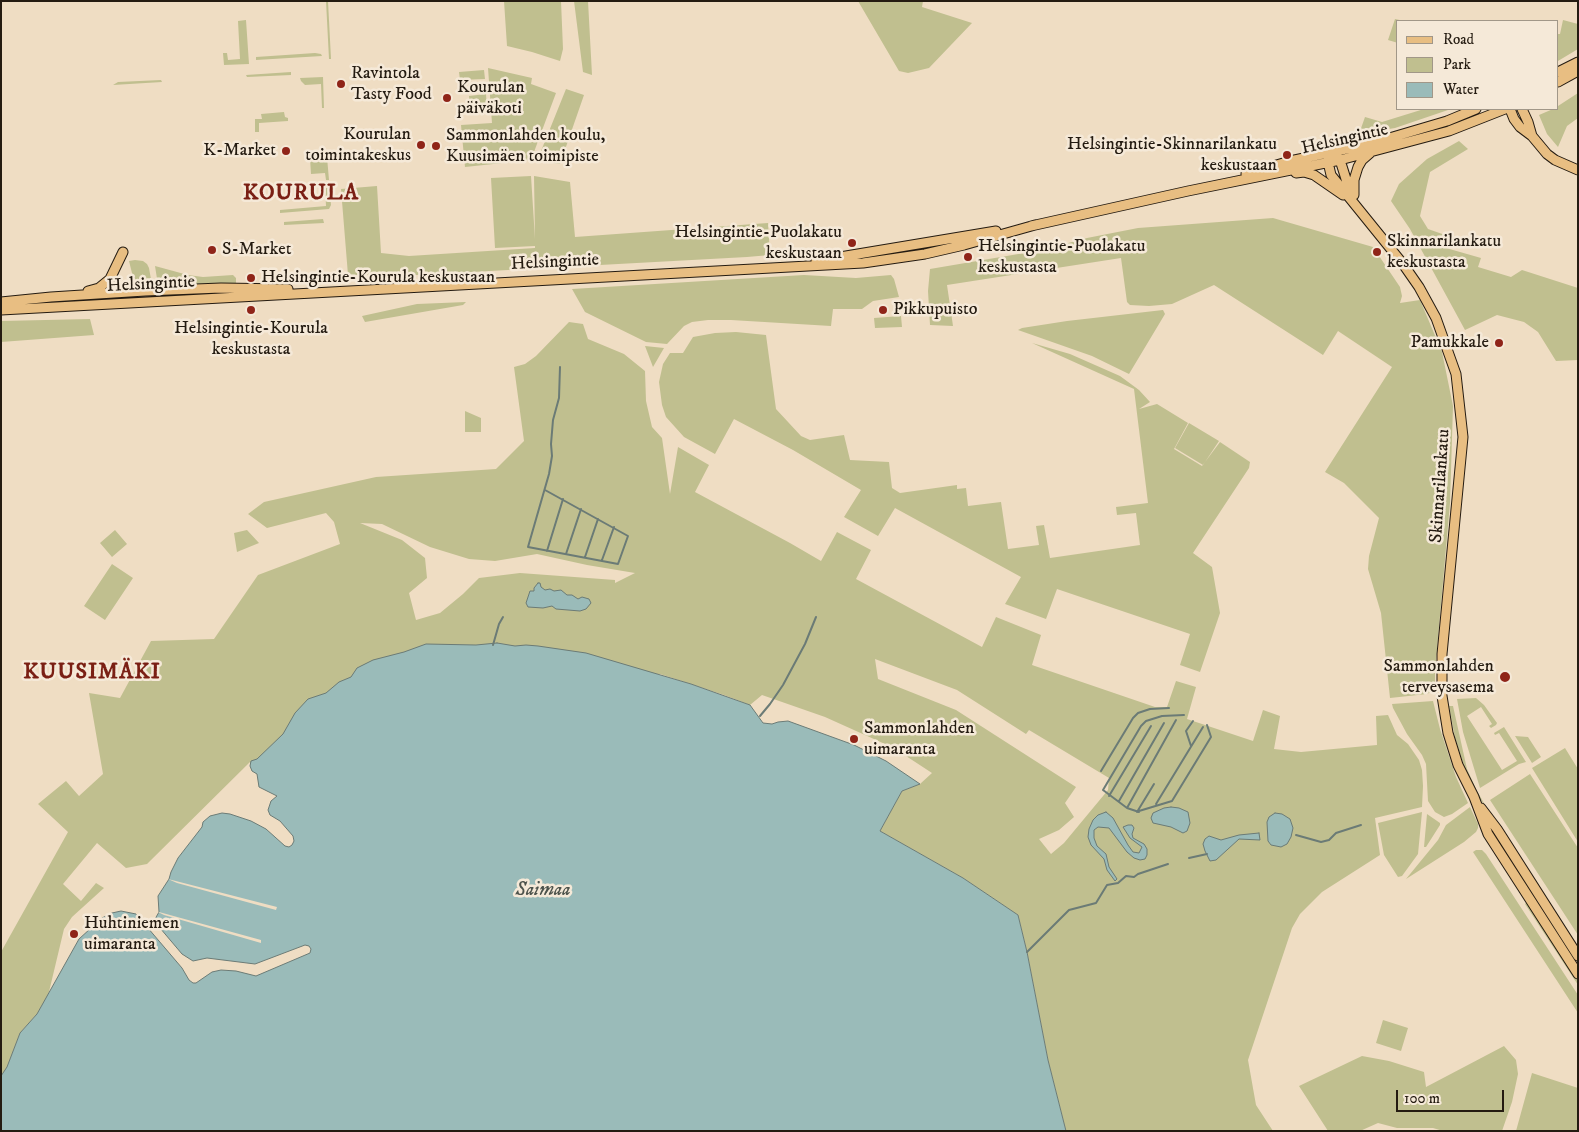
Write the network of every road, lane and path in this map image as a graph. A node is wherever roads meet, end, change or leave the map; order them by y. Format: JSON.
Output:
{"nodes":[{"id":1,"x":1578,"y":62,"type":"edge"},
{"id":2,"x":1578,"y":71,"type":"edge"},
{"id":3,"x":1559,"y":72,"type":"edge"},
{"id":4,"x":1559,"y":81,"type":"edge"},
{"id":5,"x":1474,"y":110,"type":"edge"},
{"id":6,"x":1503,"y":110,"type":"edge"},
{"id":7,"x":1510,"y":110,"type":"edge"},
{"id":8,"x":1522,"y":110,"type":"edge"},
{"id":9,"x":1532,"y":136,"type":"junction"},
{"id":10,"x":1332,"y":152,"type":"junction"},
{"id":11,"x":1370,"y":152,"type":"junction"},
{"id":12,"x":1340,"y":160,"type":"junction"},
{"id":13,"x":1328,"y":162,"type":"junction"},
{"id":14,"x":1578,"y":170,"type":"edge"},
{"id":15,"x":1262,"y":176,"type":"junction"},
{"id":16,"x":1188,"y":191,"type":"junction"},
{"id":17,"x":1354,"y":203,"type":"junction"},
{"id":18,"x":123,"y":252,"type":"dead end"},
{"id":19,"x":333,"y":291,"type":"junction"},
{"id":20,"x":51,"y":297,"type":"junction"},
{"id":21,"x":1,"y":302,"type":"edge"},
{"id":22,"x":1,"y":310,"type":"edge"},
{"id":23,"x":1474,"y":797,"type":"junction"},
{"id":24,"x":1578,"y":956,"type":"edge"},
{"id":25,"x":1578,"y":974,"type":"edge"}],
"edges":[{"from":1,"to":3,"type":"main road"},
{"from":2,"to":4,"type":"main road"},
{"from":5,"to":10,"type":"main road","name":"Helsingintie"},
{"from":6,"to":11,"type":"main road","name":"Helsingintie"},
{"from":7,"to":9,"type":"main road"},
{"from":8,"to":9,"type":"main road"},
{"from":9,"to":14,"type":"main road"},
{"from":10,"to":12,"type":"main road","name":"Skinnarilankatu"},
{"from":10,"to":13,"type":"main road"},
{"from":10,"to":16,"type":"main road","name":"Helsingintie"},
{"from":11,"to":12,"type":"main road","name":"Helsingintie"},
{"from":11,"to":17,"type":"main road"},
{"from":12,"to":13,"type":"main road","name":"Helsingintie"},
{"from":12,"to":17,"type":"main road","name":"Skinnarilankatu"},
{"from":13,"to":15,"type":"main road","name":"Helsingintie"},
{"from":13,"to":17,"type":"main road","name":"Skinnarilankatu"},
{"from":15,"to":16,"type":"main road","name":"Helsingintie"},
{"from":15,"to":17,"type":"main road"},
{"from":16,"to":19,"type":"main road","name":"Helsingintie"},
{"from":17,"to":23,"type":"main road","name":"Skinnarilankatu"},
{"from":18,"to":20,"type":"main road"},
{"from":19,"to":20,"type":"main road","name":"Helsingintie"},
{"from":19,"to":22,"type":"main road","name":"Helsingintie"},
{"from":20,"to":21,"type":"main road","name":"Helsingintie"},
{"from":23,"to":24,"type":"main road","name":"Skinnarilankatu"},
{"from":23,"to":25,"type":"main road","name":"Skinnarilankatu"}]}
